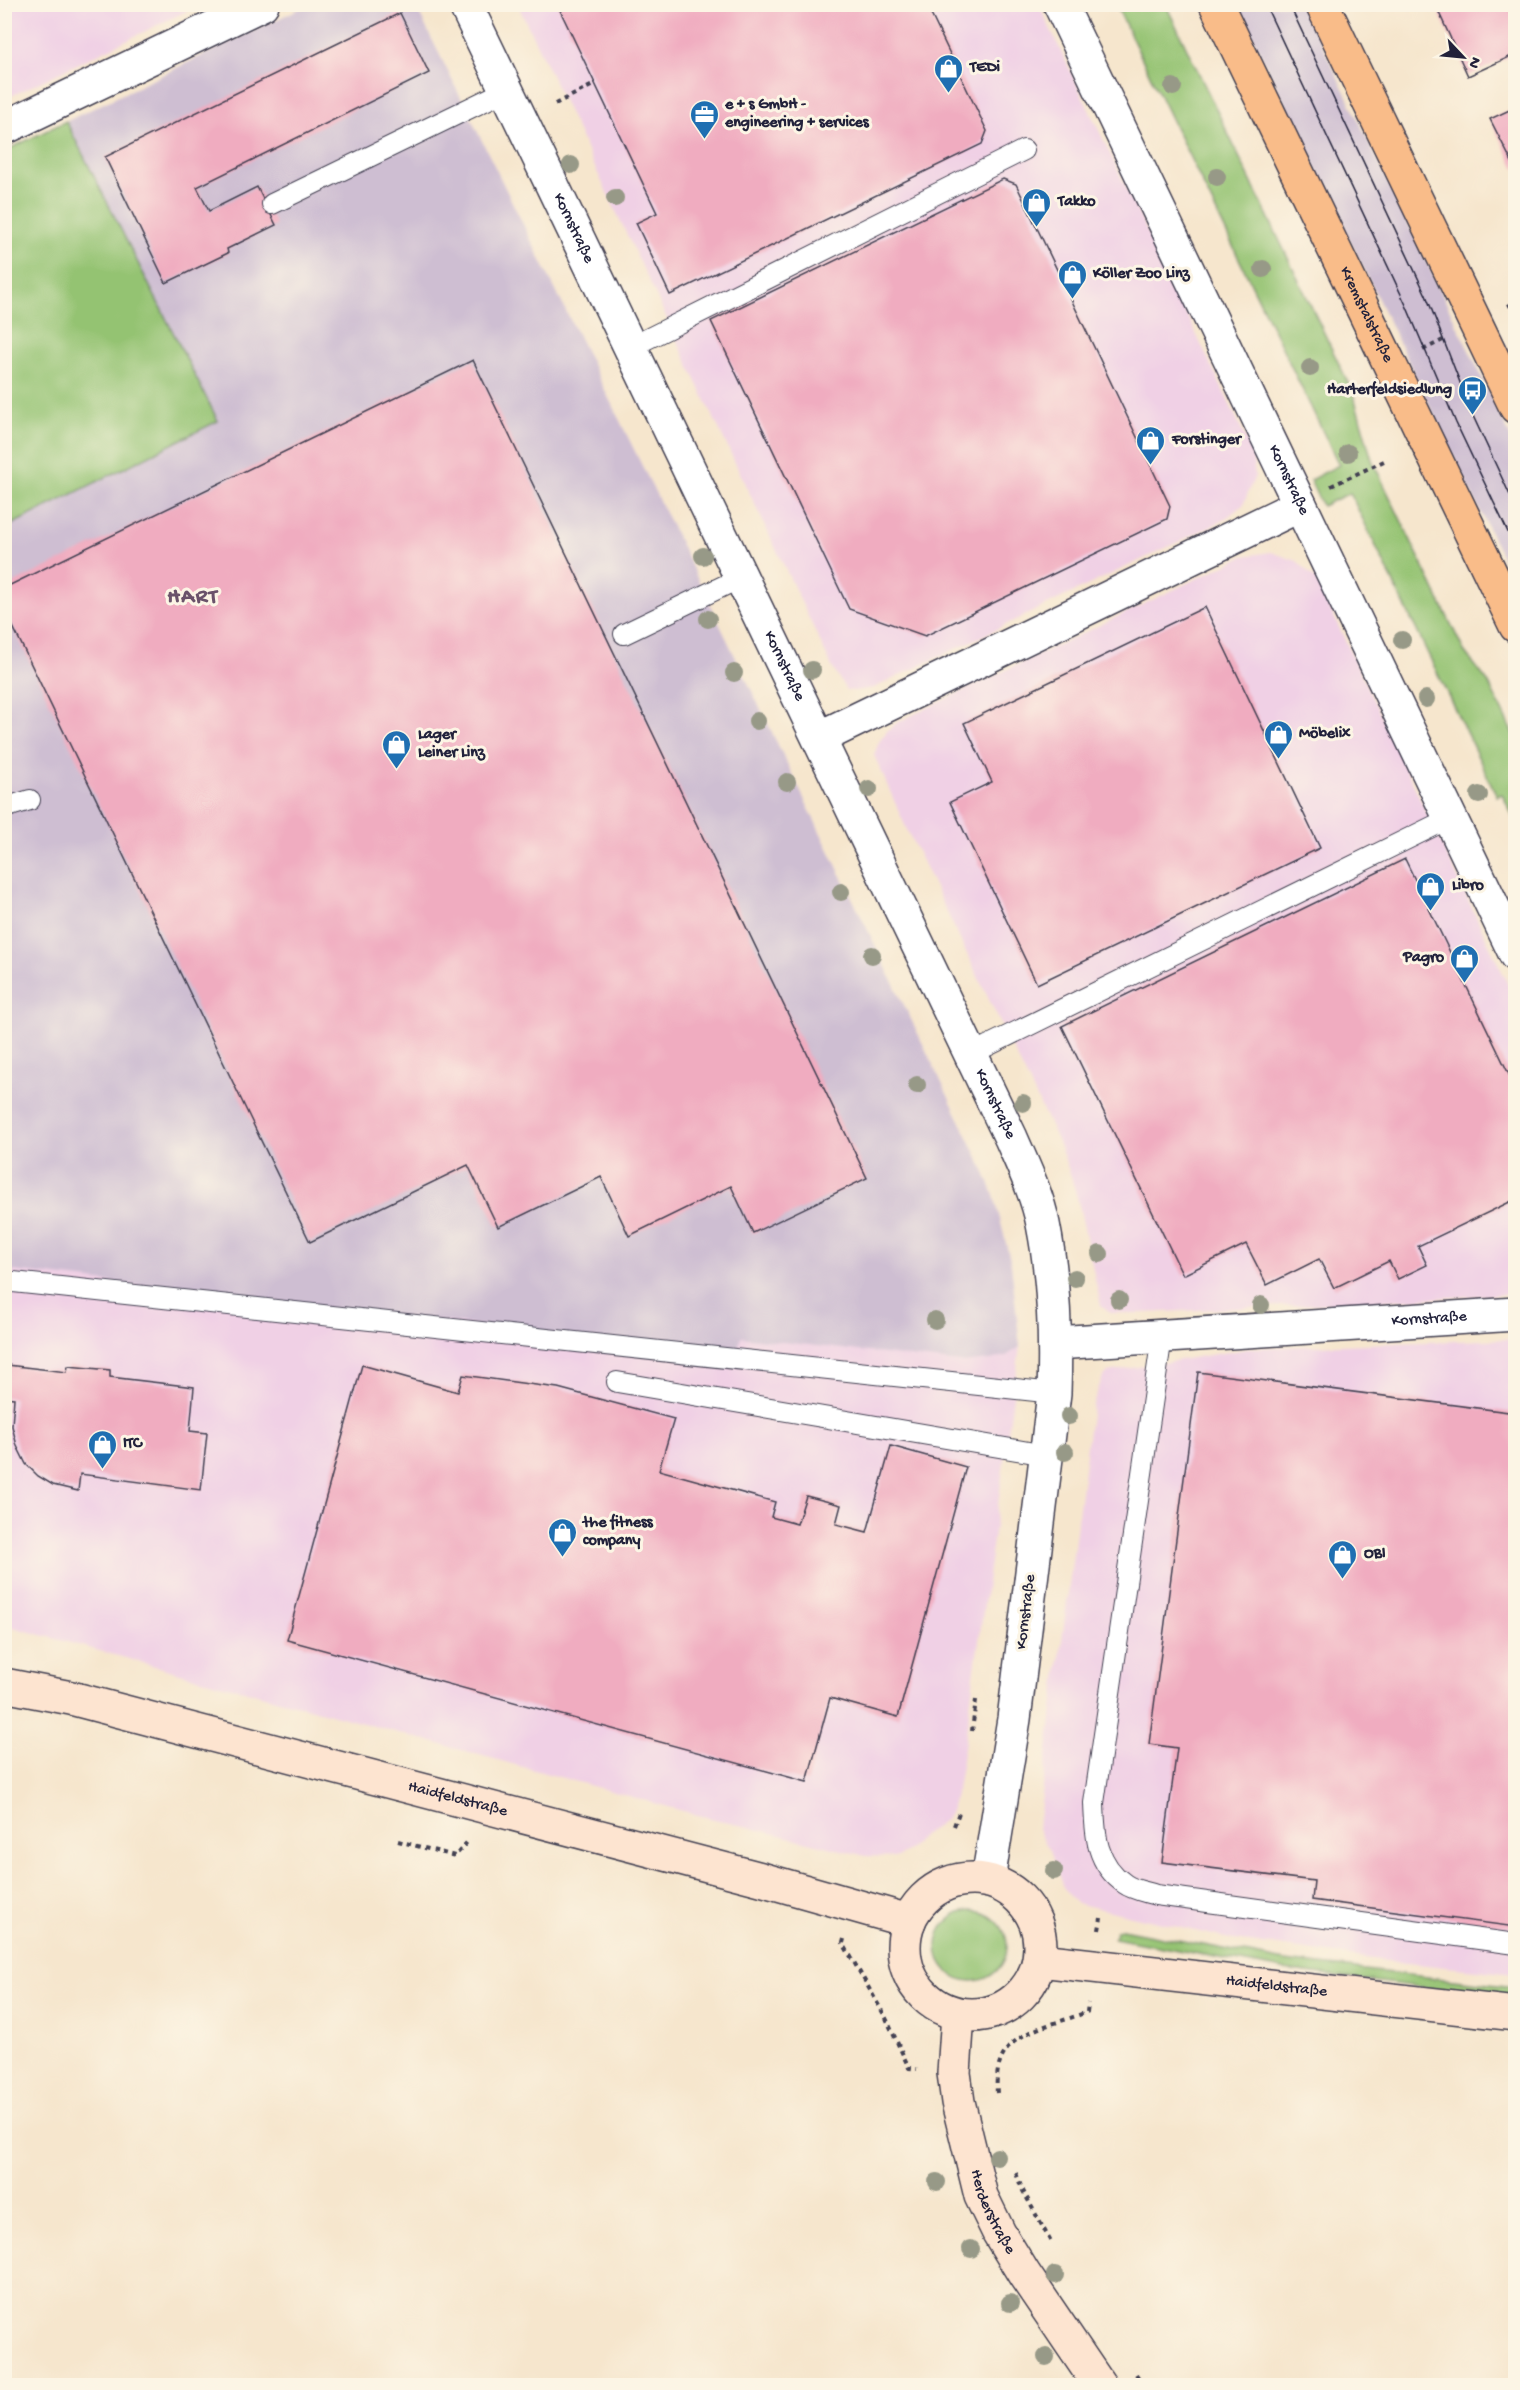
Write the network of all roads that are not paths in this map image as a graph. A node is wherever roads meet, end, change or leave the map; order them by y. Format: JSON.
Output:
{"nodes":[{"id":1,"x":262,"y":4,"type":"edge"},
{"id":2,"x":465,"y":4,"type":"edge"},
{"id":3,"x":1060,"y":4,"type":"edge"},
{"id":4,"x":1216,"y":4,"type":"edge"},
{"id":5,"x":1322,"y":4,"type":"edge"},
{"id":6,"x":507,"y":90,"type":"junction"},
{"id":7,"x":4,"y":128,"type":"edge"},
{"id":8,"x":1024,"y":150,"type":"dead end"},
{"id":9,"x":272,"y":204,"type":"dead end"},
{"id":10,"x":631,"y":347,"type":"junction"},
{"id":11,"x":1515,"y":403,"type":"edge"},
{"id":12,"x":1299,"y":503,"type":"junction"},
{"id":13,"x":741,"y":577,"type":"junction"},
{"id":14,"x":1515,"y":626,"type":"edge"},
{"id":15,"x":624,"y":634,"type":"dead end"},
{"id":16,"x":819,"y":738,"type":"junction"},
{"id":17,"x":30,"y":800,"type":"dead end"},
{"id":18,"x":4,"y":808,"type":"edge"},
{"id":19,"x":1450,"y":818,"type":"junction"},
{"id":20,"x":1515,"y":955,"type":"edge"},
{"id":21,"x":971,"y":1054,"type":"junction"},
{"id":22,"x":4,"y":1281,"type":"edge"},
{"id":23,"x":1515,"y":1314,"type":"edge"},
{"id":24,"x":1162,"y":1336,"type":"junction"},
{"id":25,"x":1055,"y":1343,"type":"junction"},
{"id":26,"x":617,"y":1382,"type":"dead end"},
{"id":27,"x":1054,"y":1393,"type":"junction"},
{"id":28,"x":1046,"y":1455,"type":"junction"},
{"id":29,"x":4,"y":1686,"type":"edge"},
{"id":30,"x":988,"y":1880,"type":"junction"},
{"id":31,"x":909,"y":1921,"type":"junction"},
{"id":32,"x":1515,"y":1944,"type":"edge"},
{"id":33,"x":1040,"y":1960,"type":"junction"},
{"id":34,"x":958,"y":2014,"type":"junction"},
{"id":35,"x":1515,"y":2014,"type":"edge"},
{"id":36,"x":1100,"y":2385,"type":"edge"}],
"edges":[{"from":1,"to":7,"type":"street"},
{"from":2,"to":6,"type":"street","name":"Kornstraße"},
{"from":3,"to":12,"type":"street","name":"Kornstraße"},
{"from":4,"to":14,"type":"main road","name":"Kremstalstraße"},
{"from":5,"to":11,"type":"main road"},
{"from":6,"to":9,"type":"lane"},
{"from":6,"to":10,"type":"street","name":"Kornstraße"},
{"from":8,"to":10,"type":"lane"},
{"from":10,"to":13,"type":"street","name":"Kornstraße"},
{"from":12,"to":16,"type":"street"},
{"from":12,"to":19,"type":"street","name":"Kornstraße"},
{"from":13,"to":15,"type":"lane"},
{"from":13,"to":16,"type":"street","name":"Kornstraße"},
{"from":16,"to":21,"type":"street","name":"Kornstraße"},
{"from":17,"to":18,"type":"lane"},
{"from":19,"to":20,"type":"street","name":"Kornstraße"},
{"from":19,"to":21,"type":"lane"},
{"from":21,"to":25,"type":"street","name":"Kornstraße"},
{"from":22,"to":27,"type":"lane"},
{"from":23,"to":24,"type":"street","name":"Kornstraße"},
{"from":24,"to":25,"type":"street","name":"Kornstraße"},
{"from":24,"to":32,"type":"lane"},
{"from":25,"to":27,"type":"street","name":"Kornstraße"},
{"from":26,"to":28,"type":"lane"},
{"from":27,"to":28,"type":"street","name":"Kornstraße"},
{"from":28,"to":30,"type":"street","name":"Kornstraße"},
{"from":29,"to":31,"type":"street","name":"Haidfeldstraße"},
{"from":30,"to":31,"type":"street"},
{"from":30,"to":33,"type":"street"},
{"from":31,"to":34,"type":"street"},
{"from":33,"to":34,"type":"street"},
{"from":33,"to":35,"type":"street","name":"Haidfeldstraße"},
{"from":34,"to":36,"type":"street","name":"Herderstraße"}]}
